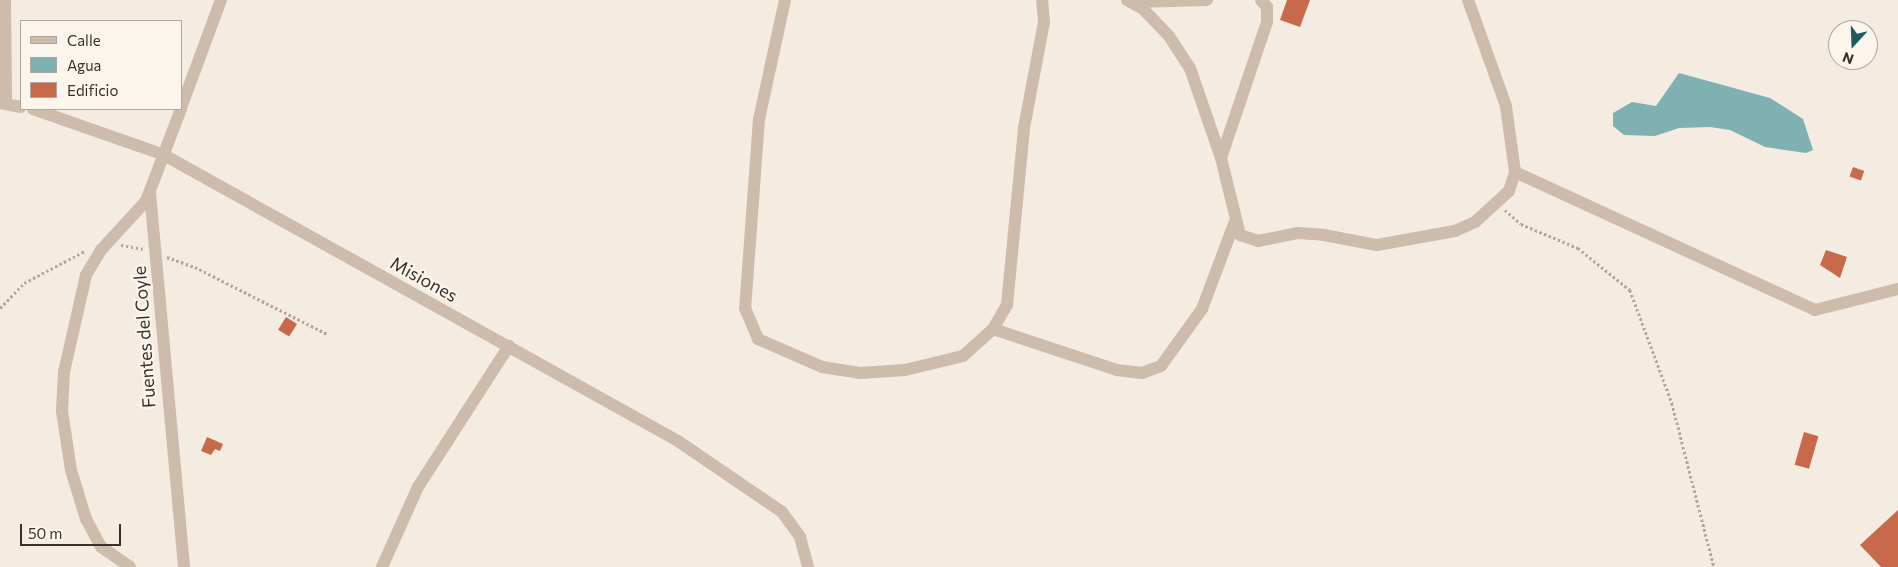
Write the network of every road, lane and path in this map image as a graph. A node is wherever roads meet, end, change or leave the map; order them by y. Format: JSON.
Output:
{"nodes":[{"id":1,"x":5,"y":0,"type":"edge"},
{"id":2,"x":221,"y":0,"type":"edge"},
{"id":3,"x":785,"y":0,"type":"edge"},
{"id":4,"x":1042,"y":0,"type":"edge"},
{"id":5,"x":1207,"y":0,"type":"edge"},
{"id":6,"x":1261,"y":0,"type":"edge"},
{"id":7,"x":1468,"y":0,"type":"edge"},
{"id":8,"x":1129,"y":1,"type":"edge"},
{"id":9,"x":3,"y":104,"type":"edge"},
{"id":10,"x":182,"y":105,"type":"edge"},
{"id":11,"x":20,"y":107,"type":"edge"},
{"id":12,"x":35,"y":110,"type":"edge"},
{"id":13,"x":180,"y":110,"type":"edge"},
{"id":14,"x":164,"y":155,"type":"junction"},
{"id":15,"x":1221,"y":158,"type":"junction"},
{"id":16,"x":1515,"y":172,"type":"junction"},
{"id":17,"x":150,"y":193,"type":"junction"},
{"id":18,"x":1498,"y":204,"type":"junction"},
{"id":19,"x":1234,"y":224,"type":"junction"},
{"id":20,"x":1898,"y":289,"type":"edge"},
{"id":21,"x":993,"y":329,"type":"junction"},
{"id":22,"x":509,"y":346,"type":"junction"},
{"id":23,"x":130,"y":567,"type":"edge"},
{"id":24,"x":184,"y":567,"type":"edge"},
{"id":25,"x":382,"y":567,"type":"edge"},
{"id":26,"x":808,"y":567,"type":"edge"},
{"id":27,"x":1714,"y":567,"type":"edge"}],
"edges":[{"from":1,"to":9,"type":"street"},
{"from":2,"to":10,"type":"street","name":"Fuentes del Coyle"},
{"from":3,"to":21,"type":"street"},
{"from":4,"to":21,"type":"street"},
{"from":5,"to":8,"type":"street"},
{"from":6,"to":15,"type":"street"},
{"from":7,"to":16,"type":"street"},
{"from":8,"to":15,"type":"street"},
{"from":9,"to":11,"type":"street"},
{"from":12,"to":14,"type":"street","name":"Misiones"},
{"from":13,"to":14,"type":"street","name":"Fuentes del Coyle"},
{"from":14,"to":17,"type":"street","name":"Fuentes del Coyle"},
{"from":14,"to":22,"type":"street","name":"Misiones"},
{"from":15,"to":19,"type":"street"},
{"from":16,"to":18,"type":"street"},
{"from":16,"to":20,"type":"street"},
{"from":17,"to":23,"type":"street"},
{"from":17,"to":24,"type":"street","name":"Fuentes del Coyle"},
{"from":18,"to":19,"type":"street"},
{"from":18,"to":27,"type":"path"},
{"from":19,"to":21,"type":"street"},
{"from":22,"to":25,"type":"street"},
{"from":22,"to":26,"type":"street","name":"Misiones"}]}
